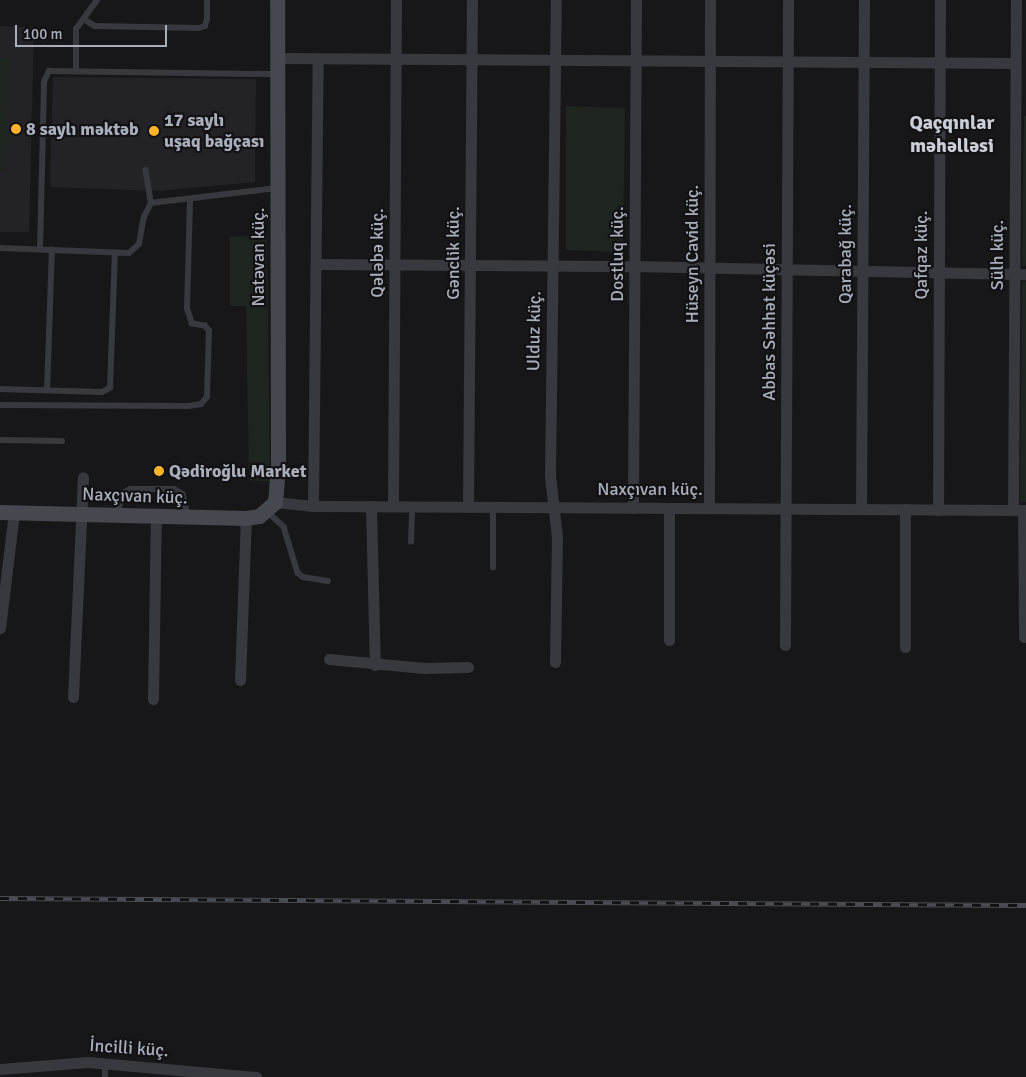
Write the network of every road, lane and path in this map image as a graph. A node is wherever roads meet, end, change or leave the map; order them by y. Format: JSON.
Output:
{"nodes":[{"id":1,"x":97,"y":0,"type":"edge"},
{"id":2,"x":207,"y":0,"type":"edge"},
{"id":3,"x":277,"y":0,"type":"edge"},
{"id":4,"x":396,"y":0,"type":"edge"},
{"id":5,"x":472,"y":0,"type":"edge"},
{"id":6,"x":556,"y":0,"type":"edge"},
{"id":7,"x":636,"y":0,"type":"edge"},
{"id":8,"x":710,"y":0,"type":"edge"},
{"id":9,"x":788,"y":0,"type":"edge"},
{"id":10,"x":864,"y":0,"type":"edge"},
{"id":11,"x":940,"y":0,"type":"edge"},
{"id":12,"x":1016,"y":0,"type":"edge"},
{"id":13,"x":84,"y":19,"type":"junction"},
{"id":14,"x":277,"y":58,"type":"junction"},
{"id":15,"x":396,"y":58,"type":"junction"},
{"id":16,"x":635,"y":59,"type":"junction"},
{"id":17,"x":710,"y":59,"type":"junction"},
{"id":18,"x":318,"y":60,"type":"junction"},
{"id":19,"x":472,"y":60,"type":"junction"},
{"id":20,"x":555,"y":60,"type":"junction"},
{"id":21,"x":787,"y":60,"type":"junction"},
{"id":22,"x":864,"y":62,"type":"junction"},
{"id":23,"x":940,"y":62,"type":"junction"},
{"id":24,"x":1015,"y":63,"type":"junction"},
{"id":25,"x":76,"y":70,"type":"junction"},
{"id":26,"x":276,"y":74,"type":"junction"},
{"id":27,"x":146,"y":170,"type":"dead end"},
{"id":28,"x":276,"y":188,"type":"junction"},
{"id":29,"x":190,"y":202,"type":"dead end"},
{"id":30,"x":151,"y":203,"type":"junction"},
{"id":31,"x":0,"y":248,"type":"edge"},
{"id":32,"x":40,"y":249,"type":"junction"},
{"id":33,"x":52,"y":250,"type":"junction"},
{"id":34,"x":115,"y":253,"type":"junction"},
{"id":35,"x":317,"y":264,"type":"junction"},
{"id":36,"x":395,"y":265,"type":"junction"},
{"id":37,"x":470,"y":266,"type":"junction"},
{"id":38,"x":553,"y":266,"type":"junction"},
{"id":39,"x":634,"y":266,"type":"junction"},
{"id":40,"x":709,"y":267,"type":"junction"},
{"id":41,"x":787,"y":270,"type":"junction"},
{"id":42,"x":863,"y":270,"type":"junction"},
{"id":43,"x":939,"y":272,"type":"junction"},
{"id":44,"x":1020,"y":274,"type":"edge"},
{"id":45,"x":0,"y":390,"type":"edge"},
{"id":46,"x":48,"y":391,"type":"junction"},
{"id":47,"x":0,"y":405,"type":"edge"},
{"id":48,"x":0,"y":440,"type":"edge"},
{"id":49,"x":62,"y":441,"type":"dead end"},
{"id":50,"x":82,"y":477,"type":"dead end"},
{"id":51,"x":313,"y":506,"type":"junction"},
{"id":52,"x":371,"y":506,"type":"junction"},
{"id":53,"x":394,"y":506,"type":"junction"},
{"id":54,"x":412,"y":506,"type":"junction"},
{"id":55,"x":271,"y":507,"type":"junction"},
{"id":56,"x":468,"y":507,"type":"junction"},
{"id":57,"x":493,"y":507,"type":"junction"},
{"id":58,"x":554,"y":508,"type":"junction"},
{"id":59,"x":633,"y":508,"type":"junction"},
{"id":60,"x":709,"y":508,"type":"junction"},
{"id":61,"x":669,"y":509,"type":"junction"},
{"id":62,"x":786,"y":509,"type":"junction"},
{"id":63,"x":861,"y":509,"type":"junction"},
{"id":64,"x":905,"y":509,"type":"junction"},
{"id":65,"x":938,"y":510,"type":"junction"},
{"id":66,"x":1021,"y":510,"type":"edge"},
{"id":67,"x":7,"y":512,"type":"edge"},
{"id":68,"x":81,"y":514,"type":"junction"},
{"id":69,"x":116,"y":514,"type":"junction"},
{"id":70,"x":156,"y":515,"type":"junction"},
{"id":71,"x":188,"y":516,"type":"junction"},
{"id":72,"x":246,"y":518,"type":"junction"},
{"id":73,"x":411,"y":542,"type":"dead end"},
{"id":74,"x":493,"y":568,"type":"dead end"},
{"id":75,"x":328,"y":581,"type":"dead end"},
{"id":76,"x":0,"y":628,"type":"edge"},
{"id":77,"x":1024,"y":637,"type":"dead end"},
{"id":78,"x":669,"y":640,"type":"dead end"},
{"id":79,"x":785,"y":645,"type":"dead end"},
{"id":80,"x":905,"y":647,"type":"dead end"},
{"id":81,"x":329,"y":659,"type":"dead end"},
{"id":82,"x":555,"y":662,"type":"dead end"},
{"id":83,"x":375,"y":665,"type":"junction"},
{"id":84,"x":468,"y":667,"type":"dead end"},
{"id":85,"x":240,"y":680,"type":"dead end"},
{"id":86,"x":73,"y":698,"type":"dead end"},
{"id":87,"x":153,"y":699,"type":"dead end"},
{"id":88,"x":105,"y":1063,"type":"junction"},
{"id":89,"x":0,"y":1069,"type":"edge"},
{"id":90,"x":105,"y":1077,"type":"edge"},
{"id":91,"x":256,"y":1077,"type":"edge"}],
"edges":[{"from":1,"to":13,"type":"lane"},
{"from":2,"to":13,"type":"lane"},
{"from":3,"to":14,"type":"street","name":"Natəvan küç."},
{"from":4,"to":15,"type":"street","name":"Qələbə küç."},
{"from":5,"to":19,"type":"street","name":"Gənclik küç."},
{"from":6,"to":20,"type":"street","name":"Ulduz küç."},
{"from":7,"to":16,"type":"street","name":"Dostluq küç."},
{"from":8,"to":17,"type":"street","name":"Hüseyn Cavid küç."},
{"from":9,"to":21,"type":"street","name":"Abbas Səhhət küçəsi"},
{"from":10,"to":22,"type":"street","name":"Qarabağ küç."},
{"from":11,"to":23,"type":"street","name":"Qafqaz küç."},
{"from":12,"to":24,"type":"street","name":"Sülh küç."},
{"from":13,"to":25,"type":"lane"},
{"from":14,"to":18,"type":"street"},
{"from":14,"to":26,"type":"street","name":"Natəvan küç."},
{"from":15,"to":18,"type":"street"},
{"from":15,"to":19,"type":"street"},
{"from":15,"to":36,"type":"street","name":"Qələbə küç."},
{"from":16,"to":17,"type":"street"},
{"from":16,"to":20,"type":"street"},
{"from":16,"to":39,"type":"street","name":"Dostluq küç."},
{"from":17,"to":21,"type":"street"},
{"from":17,"to":40,"type":"street","name":"Hüseyn Cavid küç."},
{"from":18,"to":35,"type":"street"},
{"from":19,"to":20,"type":"street"},
{"from":19,"to":37,"type":"street","name":"Gənclik küç."},
{"from":20,"to":38,"type":"street","name":"Ulduz küç."},
{"from":21,"to":22,"type":"street"},
{"from":21,"to":41,"type":"street","name":"Abbas Səhhət küçəsi"},
{"from":22,"to":23,"type":"street"},
{"from":22,"to":42,"type":"street","name":"Qarabağ küç."},
{"from":23,"to":24,"type":"street"},
{"from":23,"to":43,"type":"street","name":"Qafqaz küç."},
{"from":24,"to":44,"type":"street","name":"Sülh küç."},
{"from":25,"to":26,"type":"lane"},
{"from":25,"to":32,"type":"lane"},
{"from":26,"to":28,"type":"street","name":"Natəvan küç."},
{"from":27,"to":30,"type":"lane"},
{"from":28,"to":30,"type":"lane"},
{"from":28,"to":55,"type":"street","name":"Natəvan küç."},
{"from":29,"to":47,"type":"lane"},
{"from":30,"to":34,"type":"lane"},
{"from":31,"to":32,"type":"lane"},
{"from":32,"to":33,"type":"lane"},
{"from":33,"to":34,"type":"lane"},
{"from":33,"to":46,"type":"lane"},
{"from":34,"to":46,"type":"lane"},
{"from":35,"to":36,"type":"street"},
{"from":35,"to":51,"type":"street"},
{"from":36,"to":37,"type":"street"},
{"from":36,"to":53,"type":"street","name":"Qələbə küç."},
{"from":37,"to":38,"type":"street"},
{"from":37,"to":56,"type":"street","name":"Gənclik küç."},
{"from":38,"to":39,"type":"street"},
{"from":38,"to":58,"type":"street","name":"Ulduz küç."},
{"from":39,"to":40,"type":"street"},
{"from":39,"to":59,"type":"street","name":"Dostluq küç."},
{"from":40,"to":41,"type":"street"},
{"from":40,"to":60,"type":"street","name":"Hüseyn Cavid küç."},
{"from":41,"to":42,"type":"street"},
{"from":41,"to":62,"type":"street","name":"Abbas Səhhət küçəsi"},
{"from":42,"to":43,"type":"street"},
{"from":42,"to":63,"type":"street","name":"Qarabağ küç."},
{"from":43,"to":44,"type":"street"},
{"from":43,"to":65,"type":"street","name":"Qafqaz küç."},
{"from":44,"to":66,"type":"street","name":"Sülh küç."},
{"from":45,"to":46,"type":"lane"},
{"from":48,"to":49,"type":"lane"},
{"from":50,"to":68,"type":"street"},
{"from":51,"to":52,"type":"street","name":"Naxçıvan küç."},
{"from":51,"to":55,"type":"street","name":"Naxçıvan küç."},
{"from":52,"to":53,"type":"street","name":"Naxçıvan küç."},
{"from":52,"to":83,"type":"street"},
{"from":53,"to":54,"type":"street","name":"Naxçıvan küç."},
{"from":54,"to":56,"type":"street","name":"Naxçıvan küç."},
{"from":54,"to":73,"type":"lane"},
{"from":55,"to":72,"type":"street","name":"Naxçıvan küç."},
{"from":55,"to":75,"type":"lane"},
{"from":56,"to":57,"type":"street","name":"Naxçıvan küç."},
{"from":57,"to":58,"type":"street","name":"Naxçıvan küç."},
{"from":57,"to":74,"type":"lane"},
{"from":58,"to":59,"type":"street","name":"Naxçıvan küç."},
{"from":58,"to":82,"type":"street","name":"Ulduz küç."},
{"from":59,"to":61,"type":"street","name":"Naxçıvan küç."},
{"from":60,"to":61,"type":"street","name":"Naxçıvan küç."},
{"from":60,"to":62,"type":"street","name":"Naxçıvan küç."},
{"from":61,"to":78,"type":"street"},
{"from":62,"to":63,"type":"street","name":"Naxçıvan küç."},
{"from":62,"to":79,"type":"street","name":"Abbas Səhhət küçəsi"},
{"from":63,"to":64,"type":"street","name":"Naxçıvan küç."},
{"from":64,"to":65,"type":"street","name":"Naxçıvan küç."},
{"from":64,"to":80,"type":"street"},
{"from":65,"to":66,"type":"street","name":"Naxçıvan küç."},
{"from":66,"to":77,"type":"street","name":"Sülh küç."},
{"from":67,"to":68,"type":"street","name":"Naxçıvan küç."},
{"from":67,"to":76,"type":"street"},
{"from":68,"to":69,"type":"street","name":"Naxçıvan küç."},
{"from":68,"to":86,"type":"street"},
{"from":69,"to":70,"type":"street","name":"Naxçıvan küç."},
{"from":69,"to":71,"type":"lane"},
{"from":70,"to":71,"type":"street","name":"Naxçıvan küç."},
{"from":70,"to":87,"type":"street"},
{"from":71,"to":72,"type":"street","name":"Naxçıvan küç."},
{"from":72,"to":85,"type":"street"},
{"from":81,"to":83,"type":"street"},
{"from":83,"to":84,"type":"street"},
{"from":88,"to":89,"type":"street","name":"İncilli küç."},
{"from":88,"to":90,"type":"lane"},
{"from":88,"to":91,"type":"street","name":"İncilli küç."}]}
